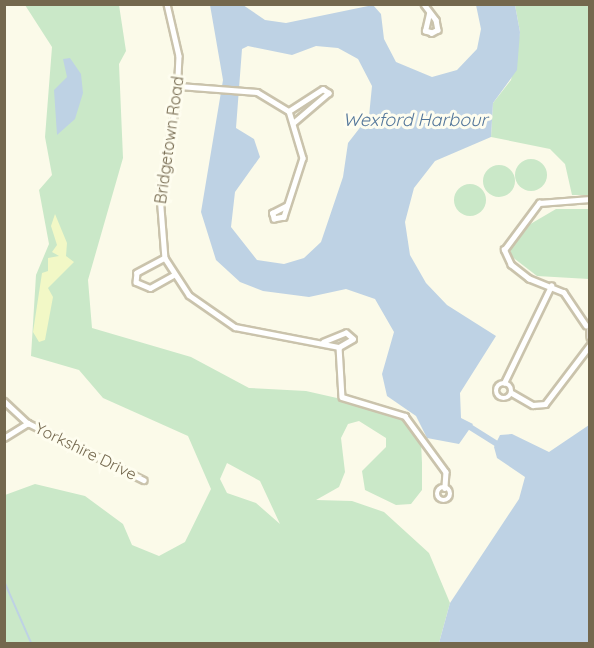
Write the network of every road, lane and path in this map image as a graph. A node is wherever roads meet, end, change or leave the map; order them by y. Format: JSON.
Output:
{"nodes":[{"id":1,"x":167,"y":4,"type":"edge"},
{"id":2,"x":424,"y":4,"type":"edge"},
{"id":3,"x":429,"y":13,"type":"dead end"},
{"id":4,"x":179,"y":86,"type":"junction"},
{"id":5,"x":289,"y":111,"type":"junction"},
{"id":6,"x":295,"y":122,"type":"junction"},
{"id":7,"x":590,"y":199,"type":"edge"},
{"id":8,"x":286,"y":206,"type":"dead end"},
{"id":9,"x":165,"y":258,"type":"junction"},
{"id":10,"x":173,"y":275,"type":"junction"},
{"id":11,"x":551,"y":286,"type":"junction"},
{"id":12,"x":588,"y":326,"type":"edge"},
{"id":13,"x":590,"y":337,"type":"edge"},
{"id":14,"x":324,"y":342,"type":"junction"},
{"id":15,"x":590,"y":345,"type":"edge"},
{"id":16,"x":339,"y":346,"type":"junction"},
{"id":17,"x":504,"y":383,"type":"junction"},
{"id":18,"x":512,"y":393,"type":"junction"},
{"id":19,"x":4,"y":401,"type":"edge"},
{"id":20,"x":28,"y":423,"type":"junction"},
{"id":21,"x":4,"y":438,"type":"edge"},
{"id":22,"x":144,"y":480,"type":"dead end"},
{"id":23,"x":446,"y":488,"type":"dead end"}],
"edges":[{"from":1,"to":4,"type":"street","name":"Bridgetown Road"},
{"from":2,"to":3,"type":"street"},
{"from":4,"to":5,"type":"street"},
{"from":4,"to":9,"type":"street","name":"Bridgetown Road"},
{"from":5,"to":6,"type":"street"},
{"from":5,"to":6,"type":"street"},
{"from":6,"to":8,"type":"street"},
{"from":7,"to":11,"type":"street"},
{"from":9,"to":10,"type":"street","name":"Bridgetown Road"},
{"from":9,"to":10,"type":"street"},
{"from":10,"to":14,"type":"street","name":"Bridgetown Road"},
{"from":11,"to":12,"type":"street"},
{"from":11,"to":17,"type":"street"},
{"from":12,"to":13,"type":"street"},
{"from":14,"to":16,"type":"street","name":"Bridgetown Road"},
{"from":14,"to":16,"type":"street","name":"Bridgetown Road"},
{"from":15,"to":18,"type":"street"},
{"from":16,"to":23,"type":"street"},
{"from":17,"to":18,"type":"street"},
{"from":17,"to":18,"type":"street"},
{"from":19,"to":20,"type":"street","name":"Yorkshire Drive"},
{"from":20,"to":21,"type":"street","name":"Yorkshire Drive"},
{"from":20,"to":22,"type":"street","name":"Yorkshire Drive"}]}
